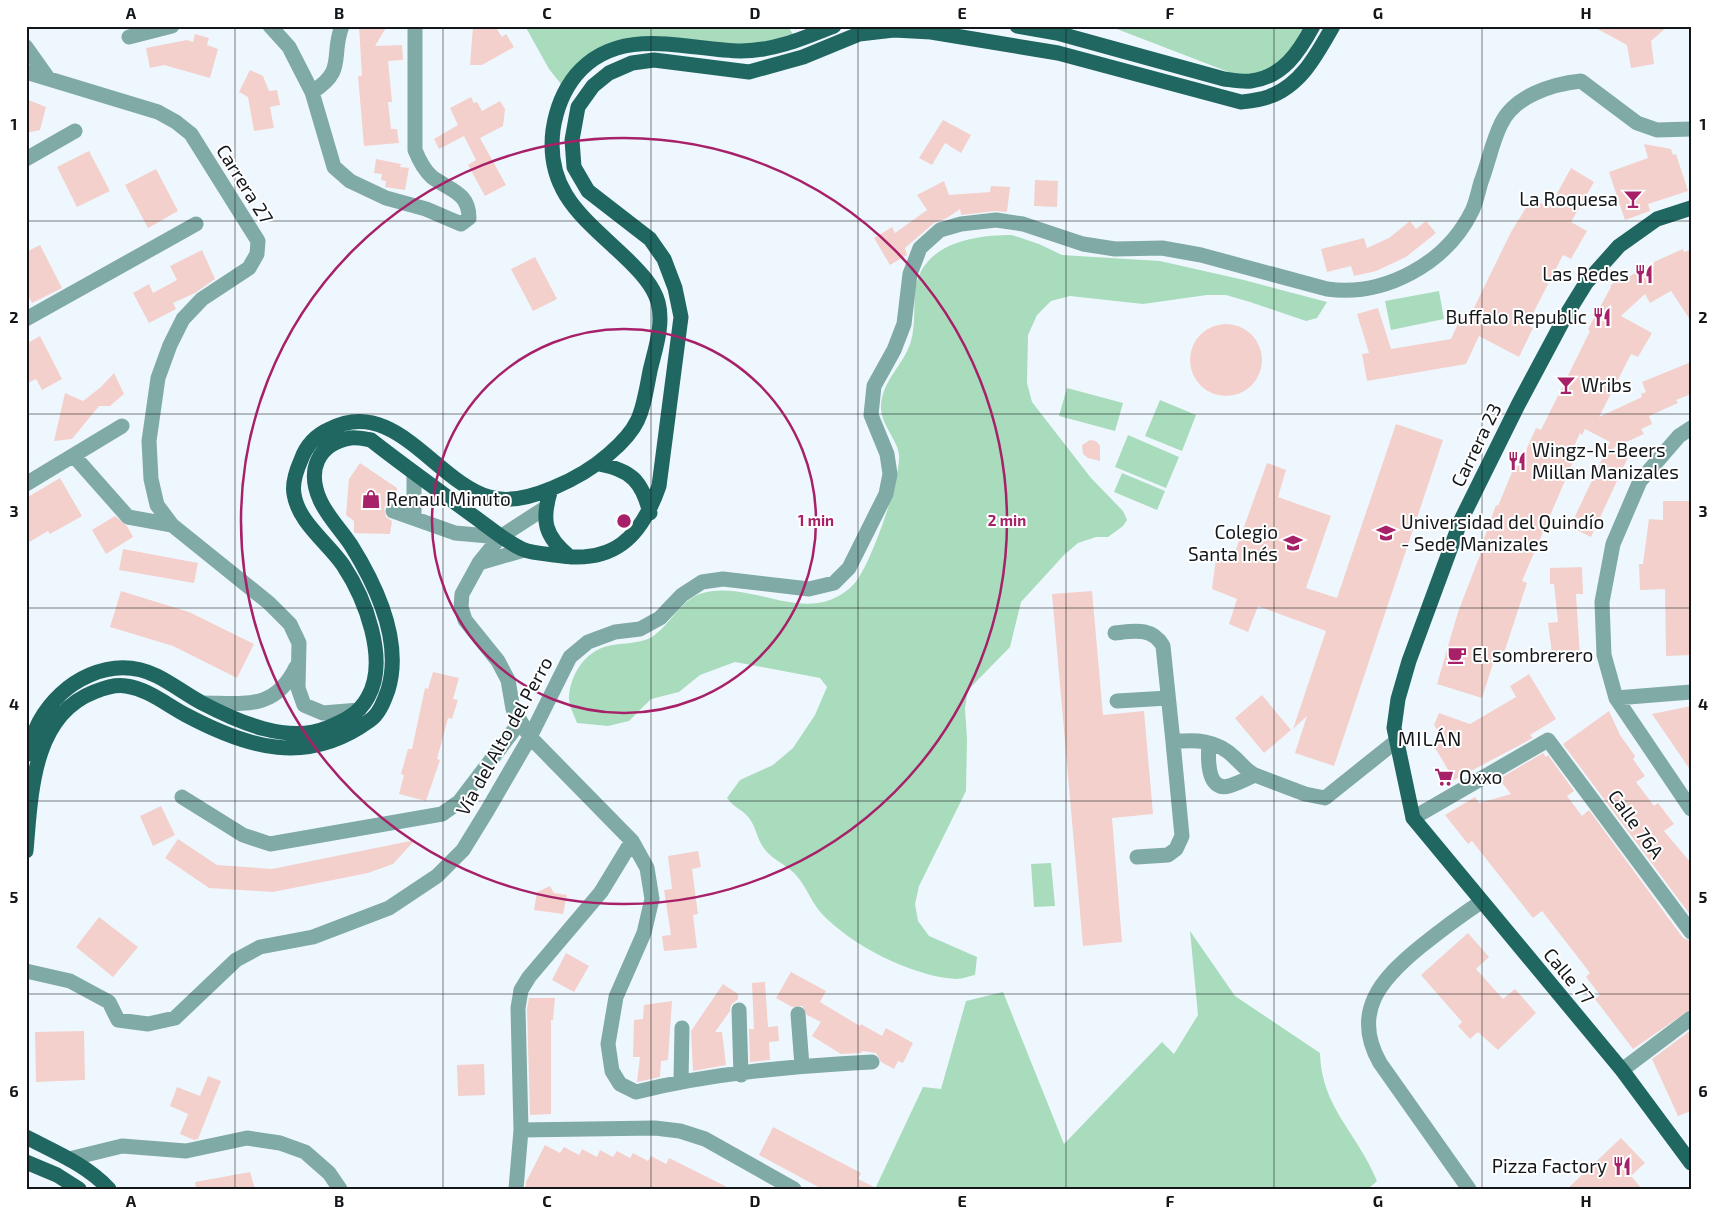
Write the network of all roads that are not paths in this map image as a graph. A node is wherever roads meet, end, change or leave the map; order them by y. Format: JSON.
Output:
{"nodes":[{"id":1,"x":172,"y":26,"type":"edge"},
{"id":2,"x":270,"y":26,"type":"edge"},
{"id":3,"x":342,"y":26,"type":"edge"},
{"id":4,"x":414,"y":26,"type":"edge"},
{"id":5,"x":834,"y":26,"type":"edge"},
{"id":6,"x":1017,"y":26,"type":"edge"},
{"id":7,"x":1313,"y":26,"type":"edge"},
{"id":8,"x":1333,"y":26,"type":"edge"},
{"id":9,"x":129,"y":37,"type":"dead end"},
{"id":10,"x":30,"y":52,"type":"edge"},
{"id":11,"x":26,"y":72,"type":"edge"},
{"id":12,"x":48,"y":78,"type":"junction"},
{"id":13,"x":312,"y":92,"type":"junction"},
{"id":14,"x":1691,"y":129,"type":"edge"},
{"id":15,"x":75,"y":131,"type":"dead end"},
{"id":16,"x":26,"y":159,"type":"edge"},
{"id":17,"x":1691,"y":208,"type":"edge"},
{"id":18,"x":196,"y":224,"type":"dead end"},
{"id":19,"x":26,"y":319,"type":"edge"},
{"id":20,"x":122,"y":426,"type":"dead end"},
{"id":21,"x":1691,"y":428,"type":"edge"},
{"id":22,"x":74,"y":456,"type":"junction"},
{"id":23,"x":599,"y":464,"type":"junction"},
{"id":24,"x":414,"y":473,"type":"junction"},
{"id":25,"x":26,"y":484,"type":"edge"},
{"id":26,"x":550,"y":489,"type":"junction"},
{"id":27,"x":544,"y":508,"type":"junction"},
{"id":28,"x":393,"y":511,"type":"dead end"},
{"id":29,"x":650,"y":512,"type":"junction"},
{"id":30,"x":414,"y":517,"type":"junction"},
{"id":31,"x":172,"y":525,"type":"junction"},
{"id":32,"x":500,"y":537,"type":"junction"},
{"id":33,"x":524,"y":550,"type":"junction"},
{"id":34,"x":570,"y":558,"type":"junction"},
{"id":35,"x":479,"y":563,"type":"junction"},
{"id":36,"x":1115,"y":633,"type":"dead end"},
{"id":37,"x":299,"y":661,"type":"junction"},
{"id":38,"x":1691,"y":692,"type":"edge"},
{"id":39,"x":1168,"y":698,"type":"junction"},
{"id":40,"x":1616,"y":698,"type":"junction"},
{"id":41,"x":1117,"y":701,"type":"dead end"},
{"id":42,"x":202,"y":703,"type":"junction"},
{"id":43,"x":359,"y":710,"type":"junction"},
{"id":44,"x":520,"y":722,"type":"junction"},
{"id":45,"x":530,"y":737,"type":"junction"},
{"id":46,"x":1173,"y":742,"type":"junction"},
{"id":47,"x":1395,"y":742,"type":"junction"},
{"id":48,"x":1209,"y":743,"type":"junction"},
{"id":49,"x":26,"y":755,"type":"edge"},
{"id":50,"x":1255,"y":776,"type":"junction"},
{"id":51,"x":182,"y":796,"type":"dead end"},
{"id":52,"x":1691,"y":809,"type":"edge"},
{"id":53,"x":1413,"y":818,"type":"junction"},
{"id":54,"x":632,"y":841,"type":"junction"},
{"id":55,"x":26,"y":851,"type":"edge"},
{"id":56,"x":1137,"y":857,"type":"dead end"},
{"id":57,"x":1482,"y":902,"type":"junction"},
{"id":58,"x":1691,"y":932,"type":"edge"},
{"id":59,"x":26,"y":971,"type":"edge"},
{"id":60,"x":739,"y":1010,"type":"dead end"},
{"id":61,"x":798,"y":1014,"type":"dead end"},
{"id":62,"x":1691,"y":1018,"type":"edge"},
{"id":63,"x":682,"y":1028,"type":"dead end"},
{"id":64,"x":872,"y":1062,"type":"dead end"},
{"id":65,"x":802,"y":1066,"type":"junction"},
{"id":66,"x":1622,"y":1070,"type":"junction"},
{"id":67,"x":741,"y":1075,"type":"junction"},
{"id":68,"x":681,"y":1081,"type":"junction"},
{"id":69,"x":521,"y":1130,"type":"junction"},
{"id":70,"x":26,"y":1137,"type":"edge"},
{"id":71,"x":69,"y":1159,"type":"junction"},
{"id":72,"x":26,"y":1162,"type":"edge"},
{"id":73,"x":1691,"y":1163,"type":"edge"},
{"id":74,"x":79,"y":1189,"type":"edge"},
{"id":75,"x":109,"y":1189,"type":"edge"},
{"id":76,"x":340,"y":1189,"type":"edge"},
{"id":77,"x":516,"y":1189,"type":"edge"},
{"id":78,"x":794,"y":1189,"type":"edge"},
{"id":79,"x":1469,"y":1189,"type":"edge"}],
"edges":[{"from":1,"to":9,"type":"street"},
{"from":2,"to":13,"type":"street"},
{"from":3,"to":13,"type":"street"},
{"from":4,"to":13,"type":"street"},
{"from":5,"to":23,"type":"main road"},
{"from":6,"to":7,"type":"main road"},
{"from":8,"to":29,"type":"main road"},
{"from":10,"to":12,"type":"street"},
{"from":11,"to":12,"type":"street","name":"Carrera 27"},
{"from":12,"to":31,"type":"street","name":"Carrera 27"},
{"from":14,"to":45,"type":"street","name":"Vía del Alto del Perro"},
{"from":15,"to":16,"type":"street"},
{"from":17,"to":47,"type":"main road","name":"Carrera 23"},
{"from":18,"to":19,"type":"street"},
{"from":20,"to":22,"type":"street"},
{"from":21,"to":40,"type":"street"},
{"from":22,"to":25,"type":"street"},
{"from":22,"to":31,"type":"street"},
{"from":23,"to":26,"type":"main road"},
{"from":23,"to":29,"type":"main road"},
{"from":24,"to":30,"type":"street"},
{"from":24,"to":32,"type":"main road"},
{"from":24,"to":55,"type":"main road"},
{"from":26,"to":27,"type":"main road"},
{"from":26,"to":43,"type":"main road"},
{"from":27,"to":32,"type":"street"},
{"from":27,"to":34,"type":"main road"},
{"from":28,"to":30,"type":"street"},
{"from":29,"to":34,"type":"main road"},
{"from":30,"to":32,"type":"street"},
{"from":31,"to":37,"type":"street","name":"Carrera 27"},
{"from":32,"to":33,"type":"main road"},
{"from":32,"to":35,"type":"street"},
{"from":33,"to":34,"type":"main road"},
{"from":33,"to":35,"type":"street"},
{"from":35,"to":44,"type":"street"},
{"from":36,"to":39,"type":"street"},
{"from":37,"to":42,"type":"street"},
{"from":37,"to":43,"type":"street","name":"Carrera 27"},
{"from":38,"to":40,"type":"street"},
{"from":39,"to":41,"type":"street"},
{"from":39,"to":46,"type":"street"},
{"from":40,"to":52,"type":"street"},
{"from":42,"to":43,"type":"main road"},
{"from":42,"to":49,"type":"main road"},
{"from":44,"to":45,"type":"street"},
{"from":44,"to":51,"type":"street"},
{"from":45,"to":54,"type":"street"},
{"from":45,"to":59,"type":"street","name":"Vía del Alto del Perro"},
{"from":46,"to":48,"type":"street"},
{"from":46,"to":56,"type":"street"},
{"from":47,"to":50,"type":"street"},
{"from":47,"to":53,"type":"main road","name":"Carrera 23"},
{"from":48,"to":50,"type":"street"},
{"from":48,"to":50,"type":"street"},
{"from":53,"to":57,"type":"main road","name":"Calle 77"},
{"from":53,"to":58,"type":"street","name":"Calle 76A"},
{"from":54,"to":68,"type":"street"},
{"from":54,"to":69,"type":"street"},
{"from":57,"to":66,"type":"main road","name":"Calle 77"},
{"from":57,"to":79,"type":"street"},
{"from":60,"to":67,"type":"street"},
{"from":61,"to":65,"type":"street"},
{"from":62,"to":66,"type":"street"},
{"from":63,"to":68,"type":"street"},
{"from":64,"to":65,"type":"street"},
{"from":65,"to":67,"type":"street"},
{"from":66,"to":73,"type":"main road","name":"Calle 77"},
{"from":67,"to":68,"type":"street"},
{"from":69,"to":77,"type":"street"},
{"from":69,"to":78,"type":"street"},
{"from":70,"to":71,"type":"main road"},
{"from":71,"to":75,"type":"main road"},
{"from":71,"to":76,"type":"street"},
{"from":72,"to":74,"type":"main road"}]}
